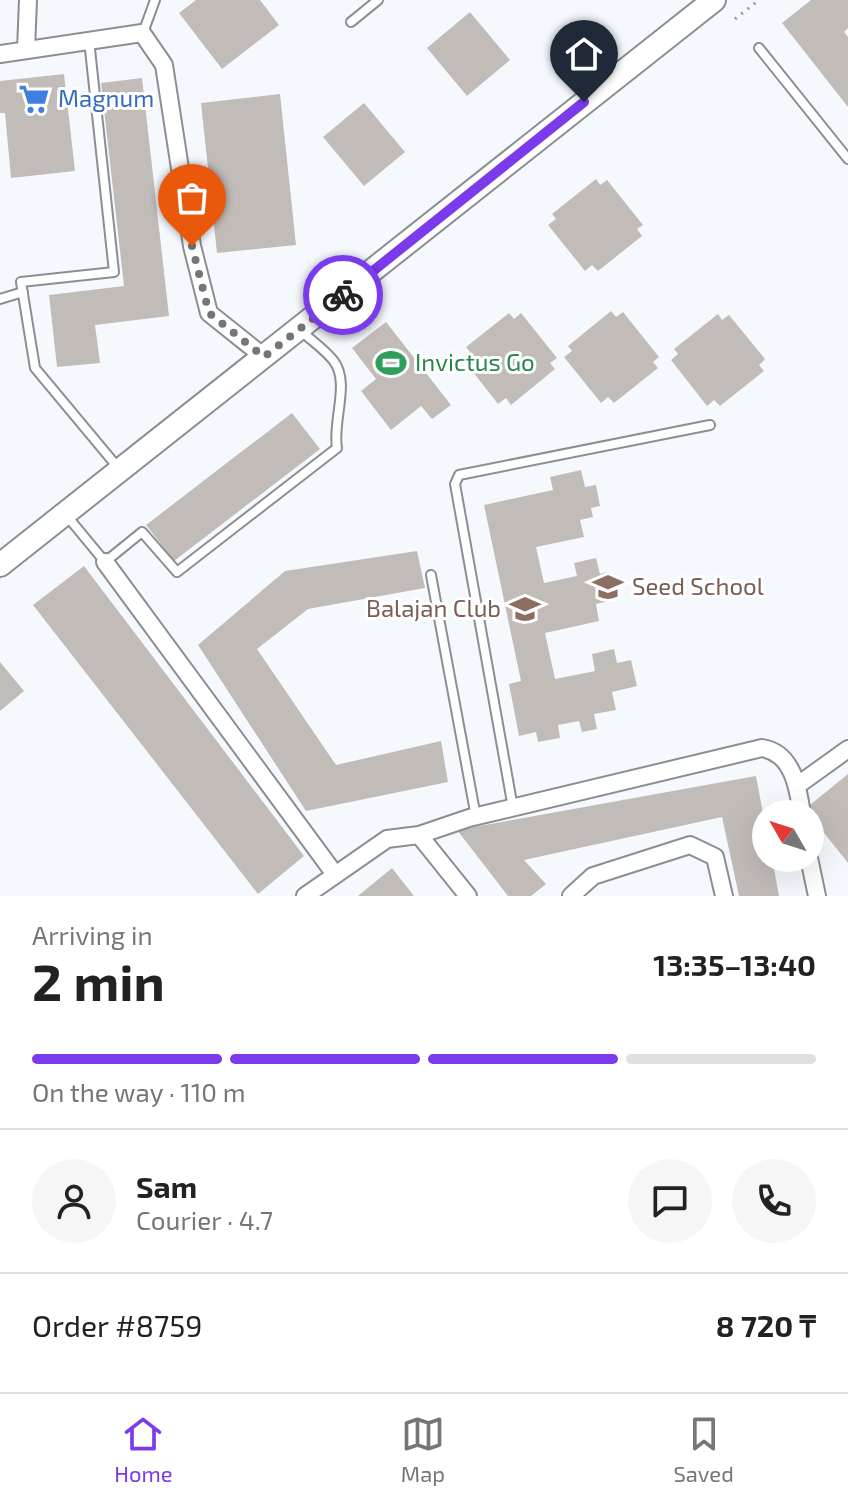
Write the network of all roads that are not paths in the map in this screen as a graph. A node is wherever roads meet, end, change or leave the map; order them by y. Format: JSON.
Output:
{"nodes":[{"id":1,"x":28,"y":0,"type":"edge"},
{"id":2,"x":155,"y":0,"type":"edge"},
{"id":3,"x":378,"y":0,"type":"edge"},
{"id":4,"x":714,"y":0,"type":"edge"},
{"id":5,"x":351,"y":22,"type":"dead end"},
{"id":6,"x":142,"y":33,"type":"junction"},
{"id":7,"x":89,"y":39,"type":"junction"},
{"id":8,"x":759,"y":48,"type":"dead end"},
{"id":9,"x":26,"y":50,"type":"junction"},
{"id":10,"x":0,"y":54,"type":"edge"},
{"id":11,"x":848,"y":159,"type":"edge"},
{"id":12,"x":23,"y":292,"type":"junction"},
{"id":13,"x":0,"y":299,"type":"edge"},
{"id":14,"x":299,"y":329,"type":"junction"},
{"id":15,"x":264,"y":357,"type":"junction"},
{"id":16,"x":710,"y":425,"type":"dead end"},
{"id":17,"x":120,"y":470,"type":"junction"},
{"id":18,"x":65,"y":513,"type":"junction"},
{"id":19,"x":105,"y":562,"type":"junction"},
{"id":20,"x":0,"y":565,"type":"edge"},
{"id":21,"x":431,"y":575,"type":"dead end"},
{"id":22,"x":848,"y":749,"type":"edge"},
{"id":23,"x":798,"y":785,"type":"junction"},
{"id":24,"x":800,"y":800,"type":"edge"},
{"id":25,"x":513,"y":808,"type":"junction"},
{"id":26,"x":476,"y":817,"type":"junction"},
{"id":27,"x":419,"y":835,"type":"junction"},
{"id":28,"x":812,"y":872,"type":"edge"},
{"id":29,"x":334,"y":873,"type":"junction"},
{"id":30,"x":305,"y":896,"type":"edge"},
{"id":31,"x":468,"y":896,"type":"edge"},
{"id":32,"x":571,"y":896,"type":"edge"},
{"id":33,"x":724,"y":896,"type":"edge"},
{"id":34,"x":817,"y":896,"type":"edge"}],
"edges":[{"from":1,"to":9,"type":"street"},
{"from":2,"to":6,"type":"lane"},
{"from":3,"to":5,"type":"lane"},
{"from":4,"to":14,"type":"street"},
{"from":6,"to":7,"type":"street"},
{"from":6,"to":15,"type":"street"},
{"from":7,"to":9,"type":"street"},
{"from":7,"to":12,"type":"lane"},
{"from":8,"to":11,"type":"lane"},
{"from":9,"to":10,"type":"street"},
{"from":12,"to":13,"type":"lane"},
{"from":12,"to":17,"type":"lane"},
{"from":14,"to":15,"type":"street"},
{"from":14,"to":19,"type":"lane"},
{"from":15,"to":17,"type":"street"},
{"from":16,"to":25,"type":"lane"},
{"from":17,"to":18,"type":"street"},
{"from":18,"to":19,"type":"lane"},
{"from":18,"to":20,"type":"street"},
{"from":19,"to":29,"type":"street"},
{"from":21,"to":26,"type":"lane"},
{"from":22,"to":23,"type":"street"},
{"from":23,"to":24,"type":"street"},
{"from":23,"to":25,"type":"street"},
{"from":25,"to":26,"type":"street"},
{"from":26,"to":27,"type":"street"},
{"from":27,"to":29,"type":"street"},
{"from":27,"to":31,"type":"street"},
{"from":28,"to":34,"type":"street"},
{"from":29,"to":30,"type":"street"},
{"from":32,"to":33,"type":"street"}]}
